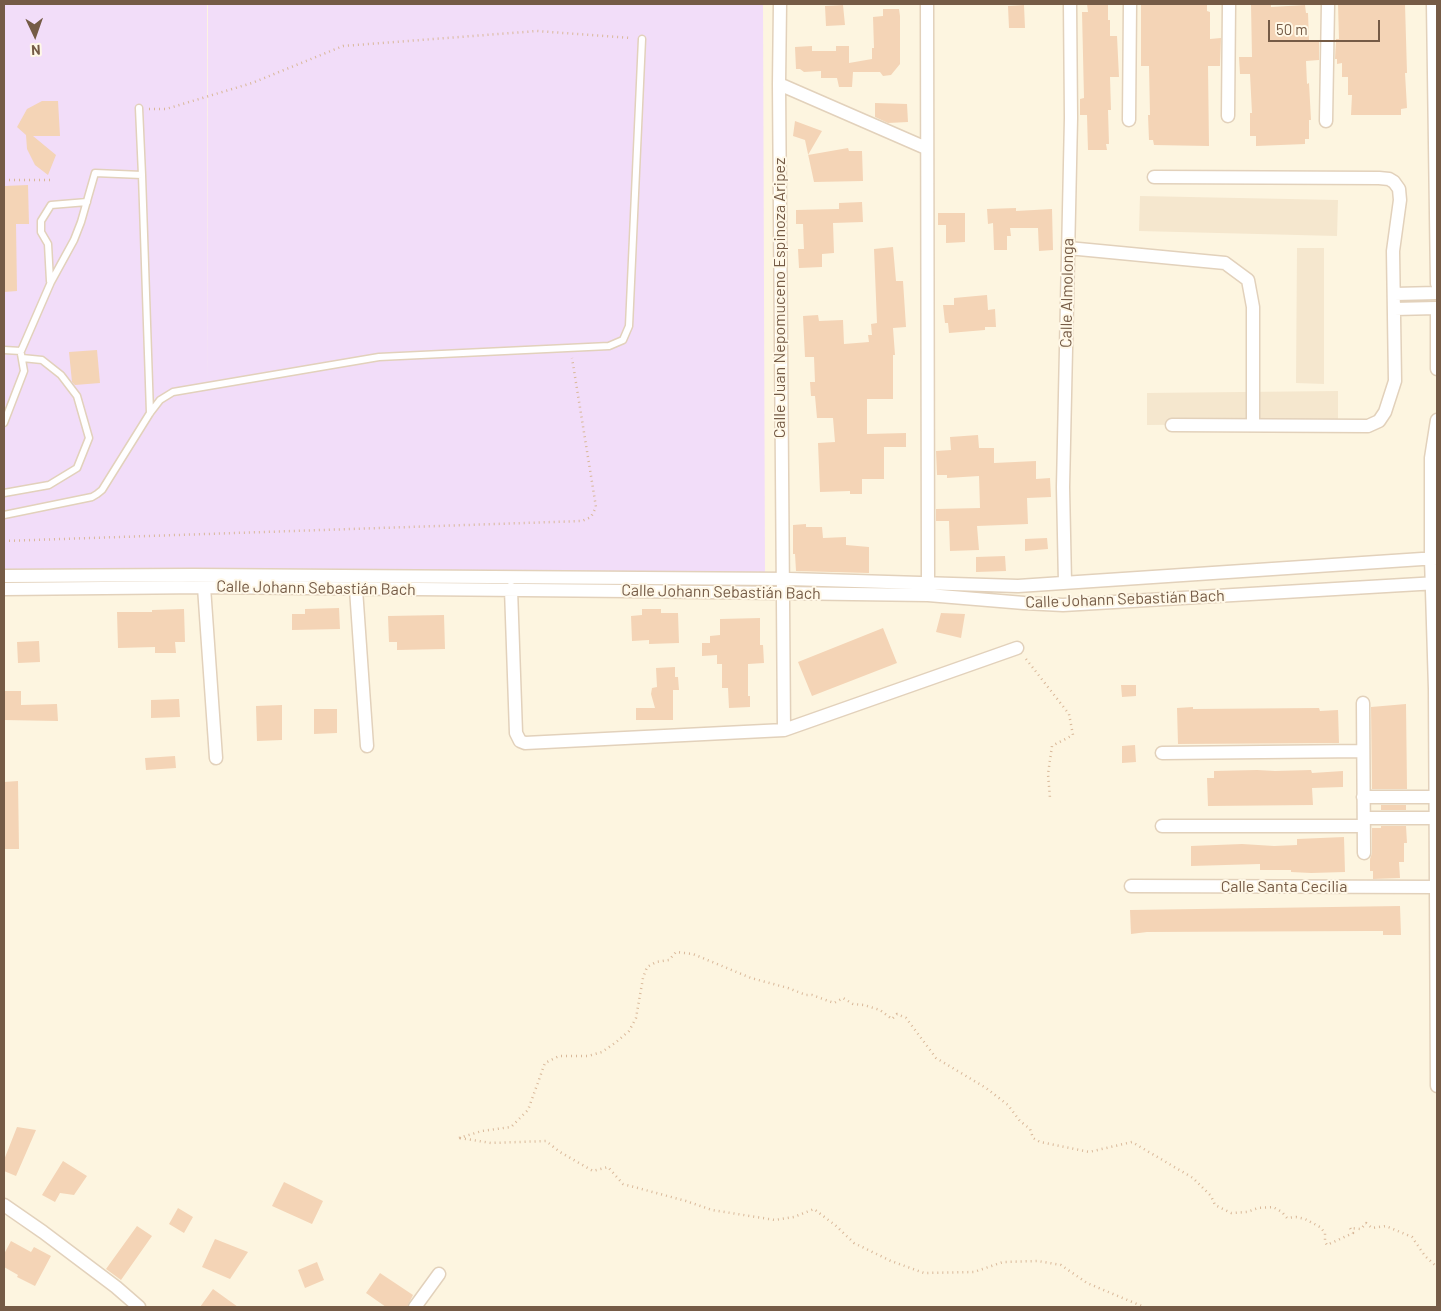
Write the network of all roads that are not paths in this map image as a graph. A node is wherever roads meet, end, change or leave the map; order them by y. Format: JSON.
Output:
{"nodes":[{"id":1,"x":780,"y":4,"type":"edge"},
{"id":2,"x":927,"y":4,"type":"edge"},
{"id":3,"x":1070,"y":4,"type":"edge"},
{"id":4,"x":1130,"y":4,"type":"edge"},
{"id":5,"x":1229,"y":4,"type":"edge"},
{"id":6,"x":1328,"y":4,"type":"edge"},
{"id":7,"x":1433,"y":4,"type":"edge"},
{"id":8,"x":642,"y":39,"type":"road end"},
{"id":9,"x":778,"y":84,"type":"junction"},
{"id":10,"x":139,"y":108,"type":"road end"},
{"id":11,"x":1228,"y":116,"type":"dead end"},
{"id":12,"x":1129,"y":120,"type":"dead end"},
{"id":13,"x":1326,"y":121,"type":"dead end"},
{"id":14,"x":926,"y":148,"type":"junction"},
{"id":15,"x":142,"y":175,"type":"junction"},
{"id":16,"x":1154,"y":177,"type":"dead end"},
{"id":17,"x":86,"y":202,"type":"junction"},
{"id":18,"x":1068,"y":248,"type":"junction"},
{"id":19,"x":51,"y":282,"type":"junction"},
{"id":20,"x":1437,"y":284,"type":"edge"},
{"id":21,"x":1437,"y":293,"type":"edge"},
{"id":22,"x":1394,"y":294,"type":"junction"},
{"id":23,"x":1437,"y":308,"type":"edge"},
{"id":24,"x":1394,"y":309,"type":"junction"},
{"id":25,"x":4,"y":350,"type":"edge"},
{"id":26,"x":1437,"y":350,"type":"edge"},
{"id":27,"x":20,"y":351,"type":"junction"},
{"id":28,"x":22,"y":358,"type":"junction"},
{"id":29,"x":1437,"y":369,"type":"edge"},
{"id":30,"x":150,"y":413,"type":"junction"},
{"id":31,"x":1437,"y":420,"type":"edge"},
{"id":32,"x":4,"y":423,"type":"edge"},
{"id":33,"x":1172,"y":425,"type":"dead end"},
{"id":34,"x":1253,"y":425,"type":"junction"},
{"id":35,"x":1434,"y":458,"type":"edge"},
{"id":36,"x":4,"y":493,"type":"edge"},
{"id":37,"x":4,"y":515,"type":"edge"},
{"id":38,"x":1434,"y":558,"type":"edge"},
{"id":39,"x":4,"y":576,"type":"edge"},
{"id":40,"x":781,"y":579,"type":"junction"},
{"id":41,"x":928,"y":583,"type":"junction"},
{"id":42,"x":1065,"y":583,"type":"junction"},
{"id":43,"x":1435,"y":583,"type":"edge"},
{"id":44,"x":204,"y":587,"type":"junction"},
{"id":45,"x":4,"y":589,"type":"edge"},
{"id":46,"x":356,"y":589,"type":"junction"},
{"id":47,"x":511,"y":590,"type":"junction"},
{"id":48,"x":782,"y":593,"type":"junction"},
{"id":49,"x":1017,"y":648,"type":"road end"},
{"id":50,"x":1436,"y":689,"type":"edge"},
{"id":51,"x":1363,"y":702,"type":"dead end"},
{"id":52,"x":784,"y":730,"type":"junction"},
{"id":53,"x":367,"y":746,"type":"dead end"},
{"id":54,"x":1363,"y":751,"type":"junction"},
{"id":55,"x":1162,"y":753,"type":"dead end"},
{"id":56,"x":216,"y":758,"type":"dead end"},
{"id":57,"x":1436,"y":791,"type":"edge"},
{"id":58,"x":1363,"y":797,"type":"junction"},
{"id":59,"x":1436,"y":818,"type":"junction"},
{"id":60,"x":1363,"y":822,"type":"junction"},
{"id":61,"x":1162,"y":826,"type":"dead end"},
{"id":62,"x":1364,"y":854,"type":"dead end"},
{"id":63,"x":1132,"y":886,"type":"dead end"},
{"id":64,"x":1436,"y":887,"type":"edge"},
{"id":65,"x":1437,"y":1086,"type":"edge"},
{"id":66,"x":4,"y":1205,"type":"edge"},
{"id":67,"x":439,"y":1274,"type":"dead end"},
{"id":68,"x":139,"y":1307,"type":"edge"},
{"id":69,"x":415,"y":1307,"type":"edge"}],
"edges":[{"from":1,"to":9,"type":"street","name":"Calle Juan Nepomuceno Espinoza Aripez"},
{"from":2,"to":14,"type":"street"},
{"from":3,"to":18,"type":"street","name":"Calle Almolonga"},
{"from":4,"to":12,"type":"street"},
{"from":5,"to":11,"type":"street"},
{"from":6,"to":13,"type":"street"},
{"from":7,"to":20,"type":"street"},
{"from":8,"to":30,"type":"lane"},
{"from":9,"to":14,"type":"street"},
{"from":9,"to":40,"type":"street","name":"Calle Juan Nepomuceno Espinoza Aripez"},
{"from":10,"to":15,"type":"lane"},
{"from":14,"to":41,"type":"street"},
{"from":15,"to":17,"type":"lane"},
{"from":15,"to":30,"type":"lane"},
{"from":16,"to":22,"type":"street"},
{"from":17,"to":19,"type":"lane"},
{"from":17,"to":19,"type":"lane"},
{"from":18,"to":34,"type":"street"},
{"from":18,"to":42,"type":"street","name":"Calle Almolonga"},
{"from":19,"to":27,"type":"lane"},
{"from":21,"to":22,"type":"street"},
{"from":22,"to":24,"type":"street"},
{"from":23,"to":24,"type":"street"},
{"from":23,"to":26,"type":"street"},
{"from":24,"to":34,"type":"street"},
{"from":25,"to":27,"type":"lane"},
{"from":26,"to":29,"type":"street"},
{"from":27,"to":28,"type":"lane"},
{"from":28,"to":32,"type":"lane"},
{"from":28,"to":36,"type":"lane"},
{"from":30,"to":37,"type":"lane"},
{"from":31,"to":35,"type":"street"},
{"from":33,"to":34,"type":"street"},
{"from":35,"to":38,"type":"street"},
{"from":38,"to":42,"type":"street","name":"Calle Johann Sebastián Bach"},
{"from":38,"to":43,"type":"street"},
{"from":39,"to":40,"type":"street","name":"Calle Johann Sebastián Bach"},
{"from":40,"to":41,"type":"street","name":"Calle Johann Sebastián Bach"},
{"from":40,"to":48,"type":"street","name":"Calle Juan Nepomuceno Espinoza Aripez"},
{"from":41,"to":42,"type":"street","name":"Calle Johann Sebastián Bach"},
{"from":43,"to":48,"type":"street","name":"Calle Johann Sebastián Bach"},
{"from":43,"to":50,"type":"street"},
{"from":44,"to":45,"type":"street","name":"Calle Johann Sebastián Bach"},
{"from":44,"to":46,"type":"street","name":"Calle Johann Sebastián Bach"},
{"from":44,"to":56,"type":"street"},
{"from":46,"to":47,"type":"street","name":"Calle Johann Sebastián Bach"},
{"from":46,"to":53,"type":"street"},
{"from":47,"to":48,"type":"street","name":"Calle Johann Sebastián Bach"},
{"from":47,"to":52,"type":"street"},
{"from":48,"to":52,"type":"street","name":"Calle Juan Nepomuceno Espinoza Aripez"},
{"from":49,"to":52,"type":"street"},
{"from":50,"to":57,"type":"street"},
{"from":51,"to":54,"type":"street"},
{"from":54,"to":55,"type":"street"},
{"from":54,"to":58,"type":"street"},
{"from":57,"to":58,"type":"street"},
{"from":57,"to":59,"type":"street"},
{"from":58,"to":60,"type":"street"},
{"from":59,"to":60,"type":"street"},
{"from":59,"to":64,"type":"street"},
{"from":60,"to":61,"type":"street"},
{"from":60,"to":62,"type":"street"},
{"from":63,"to":64,"type":"street","name":"Calle Santa Cecilia"},
{"from":64,"to":65,"type":"street"},
{"from":66,"to":68,"type":"street"},
{"from":67,"to":69,"type":"street"}]}
